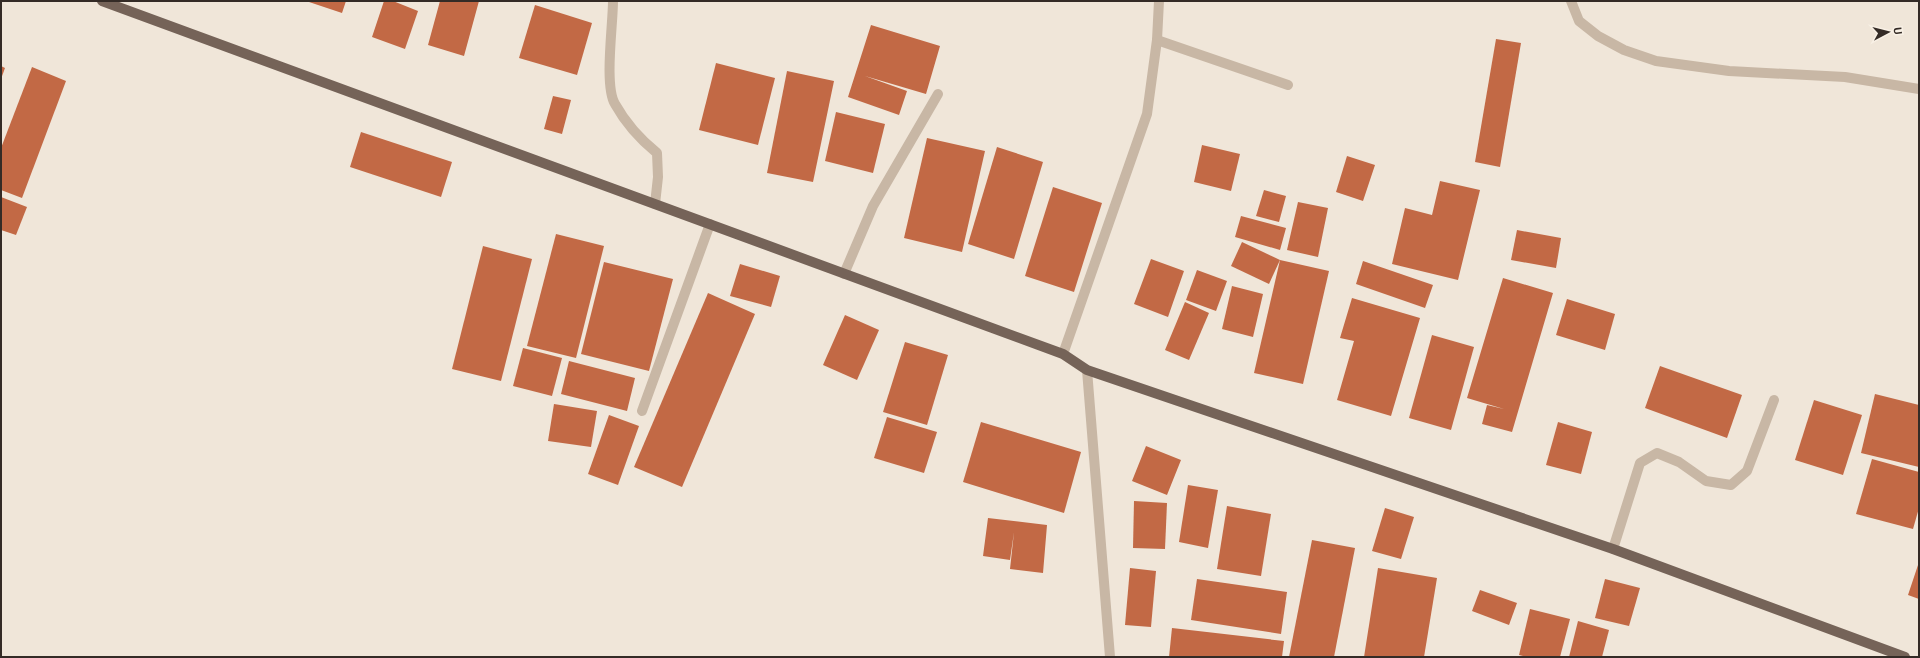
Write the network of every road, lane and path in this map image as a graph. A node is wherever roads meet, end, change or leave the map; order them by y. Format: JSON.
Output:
{"nodes":[{"id":1,"x":102,"y":1,"type":"edge"},
{"id":2,"x":613,"y":1,"type":"edge"},
{"id":3,"x":1159,"y":1,"type":"edge"},
{"id":4,"x":1571,"y":1,"type":"edge"},
{"id":5,"x":1157,"y":40,"type":"junction"},
{"id":6,"x":1288,"y":85,"type":"dead end"},
{"id":7,"x":1919,"y":89,"type":"edge"},
{"id":8,"x":938,"y":94,"type":"dead end"},
{"id":9,"x":656,"y":204,"type":"junction"},
{"id":10,"x":710,"y":224,"type":"junction"},
{"id":11,"x":844,"y":274,"type":"junction"},
{"id":12,"x":1063,"y":354,"type":"junction"},
{"id":13,"x":1087,"y":370,"type":"junction"},
{"id":14,"x":1774,"y":400,"type":"dead end"},
{"id":15,"x":642,"y":411,"type":"dead end"},
{"id":16,"x":1613,"y":549,"type":"junction"},
{"id":17,"x":1110,"y":657,"type":"edge"},
{"id":18,"x":1905,"y":657,"type":"edge"}],
"edges":[{"from":1,"to":9,"type":"main road"},
{"from":2,"to":9,"type":"street"},
{"from":3,"to":5,"type":"street"},
{"from":4,"to":7,"type":"street"},
{"from":5,"to":6,"type":"street"},
{"from":5,"to":12,"type":"street"},
{"from":8,"to":11,"type":"street"},
{"from":9,"to":10,"type":"main road"},
{"from":10,"to":11,"type":"main road"},
{"from":10,"to":15,"type":"street"},
{"from":11,"to":12,"type":"main road"},
{"from":12,"to":13,"type":"main road"},
{"from":13,"to":16,"type":"main road"},
{"from":13,"to":17,"type":"street"},
{"from":14,"to":16,"type":"street"},
{"from":16,"to":18,"type":"main road"}]}
